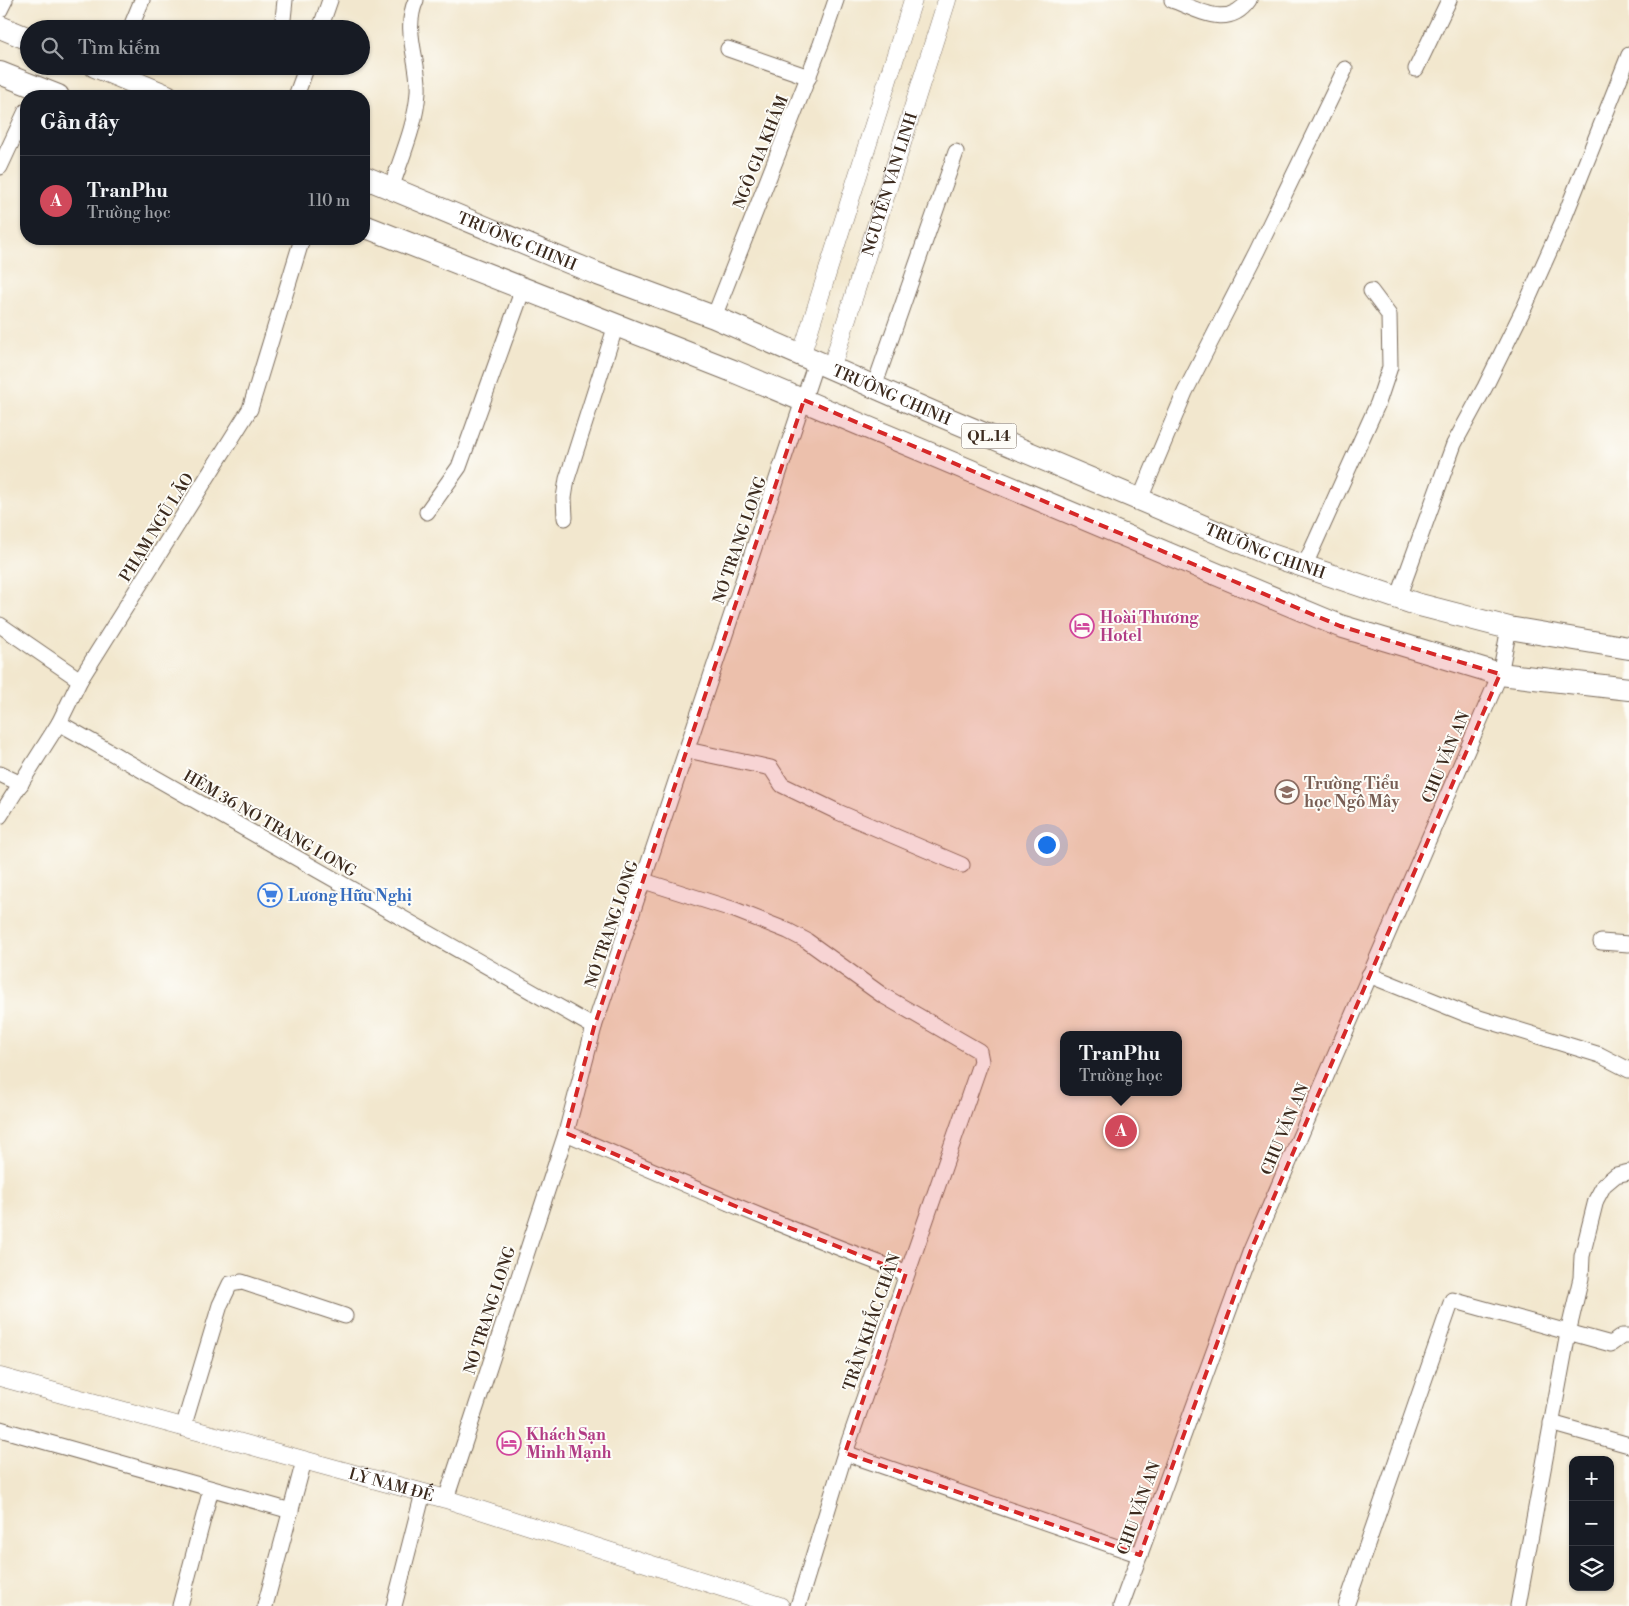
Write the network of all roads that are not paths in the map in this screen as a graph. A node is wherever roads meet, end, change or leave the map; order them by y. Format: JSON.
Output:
{"nodes":[{"id":1,"x":5,"y":0,"type":"edge"},
{"id":2,"x":142,"y":0,"type":"edge"},
{"id":3,"x":285,"y":0,"type":"edge"},
{"id":4,"x":330,"y":0,"type":"edge"},
{"id":5,"x":416,"y":0,"type":"edge"},
{"id":6,"x":836,"y":0,"type":"edge"},
{"id":7,"x":913,"y":0,"type":"edge"},
{"id":8,"x":947,"y":0,"type":"edge"},
{"id":9,"x":1172,"y":0,"type":"edge"},
{"id":10,"x":1249,"y":0,"type":"edge"},
{"id":11,"x":1449,"y":0,"type":"edge"},
{"id":12,"x":0,"y":10,"type":"edge"},
{"id":13,"x":134,"y":20,"type":"edge"},
{"id":14,"x":283,"y":20,"type":"edge"},
{"id":15,"x":323,"y":20,"type":"edge"},
{"id":16,"x":0,"y":27,"type":"edge"},
{"id":17,"x":20,"y":35,"type":"edge"},
{"id":18,"x":728,"y":48,"type":"dead end"},
{"id":19,"x":1629,"y":55,"type":"edge"},
{"id":20,"x":1416,"y":68,"type":"dead end"},
{"id":21,"x":1345,"y":69,"type":"dead end"},
{"id":22,"x":0,"y":73,"type":"edge"},
{"id":23,"x":122,"y":75,"type":"edge"},
{"id":24,"x":304,"y":75,"type":"edge"},
{"id":25,"x":809,"y":77,"type":"junction"},
{"id":26,"x":31,"y":90,"type":"edge"},
{"id":27,"x":154,"y":90,"type":"edge"},
{"id":28,"x":298,"y":90,"type":"edge"},
{"id":29,"x":20,"y":124,"type":"edge"},
{"id":30,"x":956,"y":152,"type":"dead end"},
{"id":31,"x":0,"y":167,"type":"edge"},
{"id":32,"x":370,"y":180,"type":"edge"},
{"id":33,"x":391,"y":189,"type":"junction"},
{"id":34,"x":370,"y":228,"type":"edge"},
{"id":35,"x":300,"y":245,"type":"edge"},
{"id":36,"x":523,"y":289,"type":"junction"},
{"id":37,"x":1371,"y":291,"type":"dead end"},
{"id":38,"x":714,"y":317,"type":"junction"},
{"id":39,"x":616,"y":325,"type":"junction"},
{"id":40,"x":816,"y":362,"type":"junction"},
{"id":41,"x":874,"y":387,"type":"junction"},
{"id":42,"x":804,"y":400,"type":"junction"},
{"id":43,"x":1140,"y":499,"type":"junction"},
{"id":44,"x":427,"y":512,"type":"dead end"},
{"id":45,"x":565,"y":518,"type":"dead end"},
{"id":46,"x":1304,"y":567,"type":"junction"},
{"id":47,"x":1398,"y":598,"type":"junction"},
{"id":48,"x":0,"y":625,"type":"edge"},
{"id":49,"x":1509,"y":628,"type":"junction"},
{"id":50,"x":1629,"y":648,"type":"edge"},
{"id":51,"x":1500,"y":674,"type":"junction"},
{"id":52,"x":80,"y":680,"type":"junction"},
{"id":53,"x":1629,"y":689,"type":"edge"},
{"id":54,"x":59,"y":723,"type":"junction"},
{"id":55,"x":687,"y":750,"type":"junction"},
{"id":56,"x":0,"y":774,"type":"edge"},
{"id":57,"x":21,"y":784,"type":"junction"},
{"id":58,"x":0,"y":816,"type":"edge"},
{"id":59,"x":962,"y":865,"type":"dead end"},
{"id":60,"x":644,"y":881,"type":"junction"},
{"id":61,"x":1601,"y":942,"type":"dead end"},
{"id":62,"x":1629,"y":944,"type":"edge"},
{"id":63,"x":1369,"y":975,"type":"junction"},
{"id":64,"x":594,"y":1027,"type":"junction"},
{"id":65,"x":1629,"y":1070,"type":"edge"},
{"id":66,"x":566,"y":1133,"type":"junction"},
{"id":67,"x":1629,"y":1172,"type":"edge"},
{"id":68,"x":906,"y":1272,"type":"junction"},
{"id":69,"x":345,"y":1316,"type":"dead end"},
{"id":70,"x":1568,"y":1333,"type":"junction"},
{"id":71,"x":1629,"y":1336,"type":"edge"},
{"id":72,"x":0,"y":1377,"type":"edge"},
{"id":73,"x":1551,"y":1423,"type":"junction"},
{"id":74,"x":183,"y":1428,"type":"junction"},
{"id":75,"x":0,"y":1429,"type":"edge"},
{"id":76,"x":1629,"y":1445,"type":"edge"},
{"id":77,"x":845,"y":1453,"type":"junction"},
{"id":78,"x":304,"y":1461,"type":"junction"},
{"id":79,"x":211,"y":1489,"type":"junction"},
{"id":80,"x":423,"y":1493,"type":"junction"},
{"id":81,"x":446,"y":1499,"type":"junction"},
{"id":82,"x":291,"y":1512,"type":"junction"},
{"id":83,"x":1140,"y":1555,"type":"junction"},
{"id":84,"x":180,"y":1606,"type":"edge"},
{"id":85,"x":265,"y":1606,"type":"edge"},
{"id":86,"x":394,"y":1606,"type":"edge"},
{"id":87,"x":780,"y":1606,"type":"edge"},
{"id":88,"x":798,"y":1606,"type":"edge"},
{"id":89,"x":1121,"y":1606,"type":"edge"},
{"id":90,"x":1346,"y":1606,"type":"edge"},
{"id":91,"x":1518,"y":1606,"type":"edge"}],
"edges":[{"from":1,"to":12,"type":"street"},
{"from":2,"to":13,"type":"street"},
{"from":3,"to":14,"type":"street"},
{"from":4,"to":15,"type":"street"},
{"from":5,"to":33,"type":"street"},
{"from":6,"to":25,"type":"street","name":"NGÔ GIA KHẢM"},
{"from":7,"to":40,"type":"street","name":"NGUYỄN VĂN LINH"},
{"from":8,"to":40,"type":"street","name":"NGUYỄN VĂN LINH"},
{"from":9,"to":10,"type":"street"},
{"from":11,"to":20,"type":"street"},
{"from":16,"to":17,"type":"main road"},
{"from":18,"to":25,"type":"street"},
{"from":19,"to":47,"type":"street"},
{"from":21,"to":43,"type":"street"},
{"from":22,"to":26,"type":"main road"},
{"from":23,"to":27,"type":"main road"},
{"from":24,"to":28,"type":"street"},
{"from":25,"to":38,"type":"street","name":"NGÔ GIA KHẢM"},
{"from":29,"to":31,"type":"street"},
{"from":30,"to":41,"type":"street"},
{"from":32,"to":33,"type":"main road","name":"TRƯỜNG CHINH","number":"QL.14"},
{"from":33,"to":38,"type":"main road","name":"TRƯỜNG CHINH","number":"QL.14"},
{"from":34,"to":36,"type":"main road","number":"QL.14"},
{"from":35,"to":52,"type":"street","name":"PHẠM NGŨ LÃO"},
{"from":36,"to":39,"type":"main road","number":"QL.14"},
{"from":36,"to":44,"type":"street"},
{"from":37,"to":46,"type":"street"},
{"from":38,"to":40,"type":"main road","name":"TRƯỜNG CHINH","number":"QL.14"},
{"from":39,"to":42,"type":"main road","number":"QL.14"},
{"from":39,"to":45,"type":"street"},
{"from":40,"to":41,"type":"main road","name":"TRƯỜNG CHINH","number":"QL.14"},
{"from":40,"to":42,"type":"street","name":"NƠ TRANG LONG"},
{"from":41,"to":43,"type":"main road","name":"TRƯỜNG CHINH","number":"QL.14"},
{"from":42,"to":51,"type":"main road","number":"QL.14"},
{"from":42,"to":55,"type":"street","name":"NƠ TRANG LONG"},
{"from":43,"to":46,"type":"main road","name":"TRƯỜNG CHINH","number":"QL.14"},
{"from":46,"to":47,"type":"main road","name":"TRƯỜNG CHINH","number":"QL.14"},
{"from":47,"to":49,"type":"main road","name":"TRƯỜNG CHINH","number":"QL.14"},
{"from":48,"to":52,"type":"street"},
{"from":49,"to":50,"type":"main road","name":"TRƯỜNG CHINH","number":"QL.14"},
{"from":49,"to":51,"type":"street","name":"CHU VĂN AN"},
{"from":51,"to":53,"type":"main road","number":"QL.14"},
{"from":51,"to":63,"type":"street","name":"CHU VĂN AN"},
{"from":52,"to":54,"type":"street","name":"PHẠM NGŨ LÃO"},
{"from":54,"to":57,"type":"street","name":"PHẠM NGŨ LÃO"},
{"from":54,"to":64,"type":"street","name":"HẺM 36 NƠ TRANG LONG"},
{"from":55,"to":59,"type":"street"},
{"from":55,"to":60,"type":"street","name":"NƠ TRANG LONG"},
{"from":56,"to":57,"type":"street"},
{"from":57,"to":58,"type":"street","name":"PHẠM NGŨ LÃO"},
{"from":60,"to":64,"type":"street","name":"NƠ TRANG LONG"},
{"from":60,"to":68,"type":"street","name":"TRẦN KHẮC CHÂN"},
{"from":61,"to":62,"type":"street"},
{"from":63,"to":65,"type":"street"},
{"from":63,"to":83,"type":"street","name":"CHU VĂN AN"},
{"from":64,"to":66,"type":"street","name":"NƠ TRANG LONG"},
{"from":66,"to":68,"type":"street"},
{"from":66,"to":81,"type":"street","name":"NƠ TRANG LONG"},
{"from":67,"to":70,"type":"street"},
{"from":68,"to":77,"type":"street","name":"TRẦN KHẮC CHÂN"},
{"from":69,"to":74,"type":"street"},
{"from":70,"to":71,"type":"street"},
{"from":70,"to":73,"type":"street"},
{"from":70,"to":90,"type":"street"},
{"from":72,"to":74,"type":"street","name":"LÝ NAM ĐẾ"},
{"from":73,"to":76,"type":"street"},
{"from":73,"to":91,"type":"street"},
{"from":74,"to":78,"type":"street","name":"LÝ NAM ĐẾ"},
{"from":75,"to":79,"type":"street"},
{"from":77,"to":83,"type":"street"},
{"from":77,"to":88,"type":"street","name":"TRẦN KHẮC CHÂN"},
{"from":78,"to":80,"type":"street","name":"LÝ NAM ĐẾ"},
{"from":78,"to":82,"type":"street"},
{"from":79,"to":82,"type":"street"},
{"from":79,"to":84,"type":"street"},
{"from":80,"to":81,"type":"street","name":"LÝ NAM ĐẾ"},
{"from":80,"to":86,"type":"street"},
{"from":81,"to":87,"type":"street","name":"LÝ NAM ĐẾ"},
{"from":82,"to":85,"type":"street"},
{"from":83,"to":89,"type":"street","name":"CHU VĂN AN"}]}
